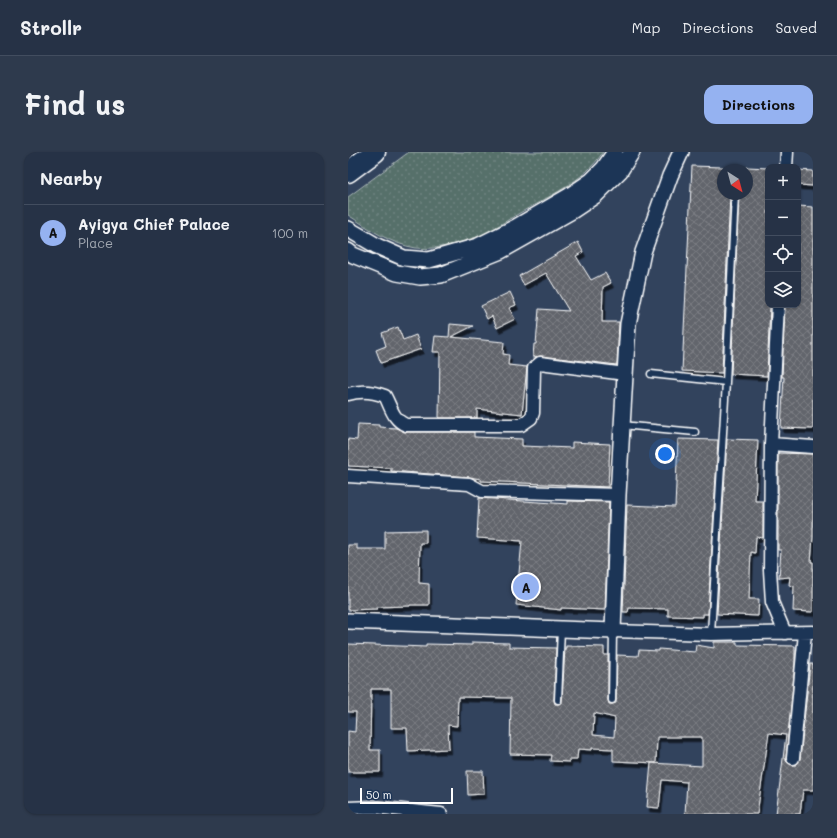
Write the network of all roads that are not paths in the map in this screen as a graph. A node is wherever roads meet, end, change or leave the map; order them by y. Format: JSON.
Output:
{"nodes":[{"id":1,"x":376,"y":152,"type":"edge"},
{"id":2,"x":615,"y":152,"type":"edge"},
{"id":3,"x":632,"y":152,"type":"edge"},
{"id":4,"x":681,"y":152,"type":"edge"},
{"id":5,"x":787,"y":152,"type":"edge"},
{"id":6,"x":786,"y":164,"type":"edge"},
{"id":7,"x":348,"y":172,"type":"edge"},
{"id":8,"x":735,"y":200,"type":"edge"},
{"id":9,"x":348,"y":228,"type":"edge"},
{"id":10,"x":348,"y":251,"type":"edge"},
{"id":11,"x":778,"y":308,"type":"edge"},
{"id":12,"x":625,"y":374,"type":"junction"},
{"id":13,"x":651,"y":374,"type":"dead end"},
{"id":14,"x":726,"y":382,"type":"junction"},
{"id":15,"x":348,"y":394,"type":"edge"},
{"id":16,"x":622,"y":425,"type":"junction"},
{"id":17,"x":695,"y":432,"type":"dead end"},
{"id":18,"x":771,"y":444,"type":"junction"},
{"id":19,"x":813,"y":447,"type":"edge"},
{"id":20,"x":348,"y":476,"type":"edge"},
{"id":21,"x":618,"y":495,"type":"junction"},
{"id":22,"x":348,"y":621,"type":"edge"},
{"id":23,"x":561,"y":629,"type":"junction"},
{"id":24,"x":613,"y":631,"type":"junction"},
{"id":25,"x":785,"y":633,"type":"junction"},
{"id":26,"x":809,"y":633,"type":"edge"},
{"id":27,"x":711,"y":634,"type":"junction"},
{"id":28,"x":558,"y":700,"type":"dead end"},
{"id":29,"x":612,"y":700,"type":"dead end"},
{"id":30,"x":793,"y":758,"type":"dead end"},
{"id":31,"x":348,"y":808,"type":"edge"},
{"id":32,"x":441,"y":814,"type":"edge"}],
"edges":[{"from":1,"to":7,"type":"highway"},
{"from":2,"to":9,"type":"street"},
{"from":3,"to":10,"type":"street"},
{"from":4,"to":12,"type":"street"},
{"from":5,"to":6,"type":"street"},
{"from":8,"to":14,"type":"lane"},
{"from":11,"to":18,"type":"street"},
{"from":12,"to":15,"type":"street"},
{"from":12,"to":16,"type":"street"},
{"from":13,"to":14,"type":"lane"},
{"from":14,"to":27,"type":"lane"},
{"from":16,"to":17,"type":"lane"},
{"from":16,"to":21,"type":"street"},
{"from":18,"to":19,"type":"street"},
{"from":18,"to":25,"type":"street"},
{"from":20,"to":21,"type":"street"},
{"from":21,"to":24,"type":"street"},
{"from":22,"to":23,"type":"street"},
{"from":23,"to":24,"type":"street"},
{"from":23,"to":28,"type":"lane"},
{"from":24,"to":27,"type":"street"},
{"from":24,"to":29,"type":"lane"},
{"from":25,"to":26,"type":"street"},
{"from":25,"to":27,"type":"street"},
{"from":26,"to":30,"type":"street"},
{"from":31,"to":32,"type":"street"}]}
